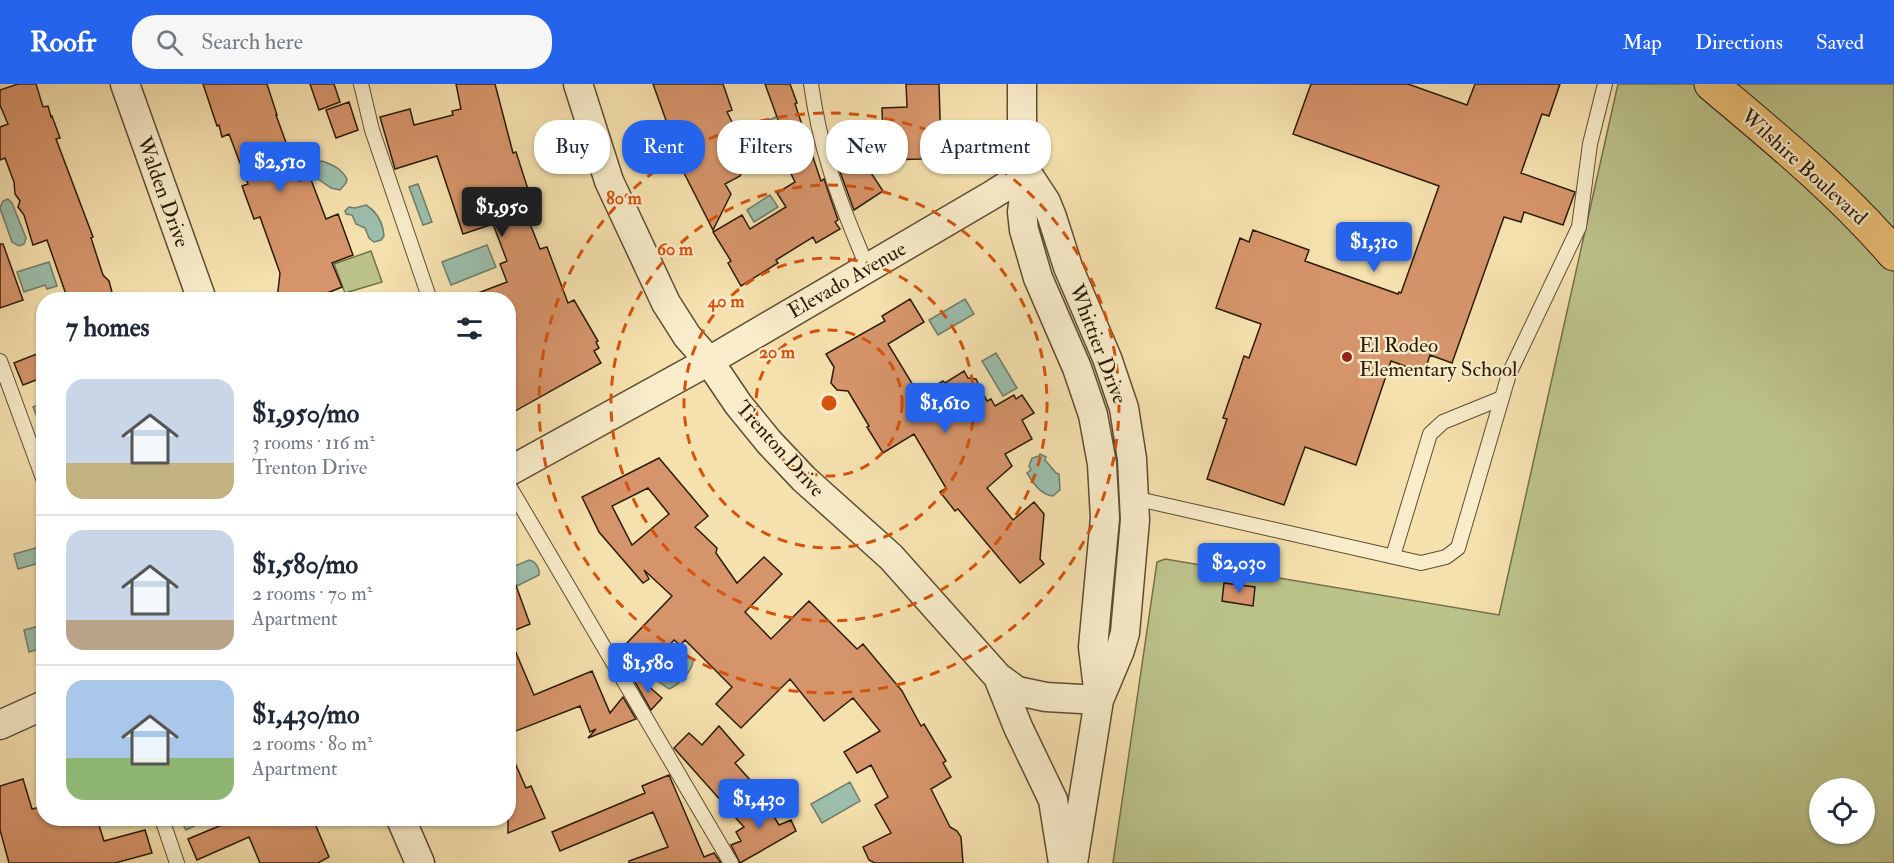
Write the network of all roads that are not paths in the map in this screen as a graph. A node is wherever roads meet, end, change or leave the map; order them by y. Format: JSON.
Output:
{"nodes":[{"id":1,"x":124,"y":84,"type":"edge"},
{"id":2,"x":361,"y":84,"type":"edge"},
{"id":3,"x":578,"y":84,"type":"edge"},
{"id":4,"x":811,"y":84,"type":"edge"},
{"id":5,"x":1022,"y":84,"type":"edge"},
{"id":6,"x":1605,"y":84,"type":"edge"},
{"id":7,"x":1711,"y":84,"type":"edge"},
{"id":8,"x":1022,"y":120,"type":"edge"},
{"id":9,"x":1025,"y":174,"type":"edge"},
{"id":10,"x":1027,"y":174,"type":"edge"},
{"id":11,"x":1028,"y":174,"type":"edge"},
{"id":12,"x":1894,"y":254,"type":"edge"},
{"id":13,"x":867,"y":267,"type":"junction"},
{"id":14,"x":199,"y":292,"type":"edge"},
{"id":15,"x":427,"y":292,"type":"edge"},
{"id":16,"x":709,"y":361,"type":"junction"},
{"id":17,"x":0,"y":362,"type":"edge"},
{"id":18,"x":1502,"y":398,"type":"junction"},
{"id":19,"x":36,"y":459,"type":"edge"},
{"id":20,"x":516,"y":468,"type":"edge"},
{"id":21,"x":516,"y":498,"type":"edge"},
{"id":22,"x":1134,"y":498,"type":"junction"},
{"id":23,"x":1393,"y":556,"type":"junction"},
{"id":24,"x":998,"y":676,"type":"junction"},
{"id":25,"x":1099,"y":700,"type":"junction"},
{"id":26,"x":36,"y":709,"type":"edge"},
{"id":27,"x":0,"y":725,"type":"edge"},
{"id":28,"x":164,"y":826,"type":"edge"},
{"id":29,"x":404,"y":826,"type":"edge"},
{"id":30,"x":177,"y":863,"type":"edge"},
{"id":31,"x":420,"y":863,"type":"edge"},
{"id":32,"x":731,"y":863,"type":"edge"},
{"id":33,"x":1062,"y":863,"type":"edge"},
{"id":34,"x":1074,"y":863,"type":"edge"}],
"edges":[{"from":1,"to":14,"type":"street","name":"Walden Drive"},
{"from":2,"to":15,"type":"lane"},
{"from":3,"to":16,"type":"street","name":"Trenton Drive"},
{"from":4,"to":13,"type":"lane"},
{"from":5,"to":8,"type":"street","name":"Whittier Drive"},
{"from":6,"to":18,"type":"lane"},
{"from":7,"to":12,"type":"main road","name":"Wilshire Boulevard"},
{"from":9,"to":13,"type":"street","name":"Elevado Avenue"},
{"from":10,"to":25,"type":"street","name":"Whittier Drive"},
{"from":11,"to":22,"type":"street","name":"Whittier Drive"},
{"from":13,"to":16,"type":"street","name":"Elevado Avenue"},
{"from":16,"to":20,"type":"street","name":"Elevado Avenue"},
{"from":16,"to":24,"type":"street","name":"Trenton Drive"},
{"from":17,"to":19,"type":"lane"},
{"from":18,"to":23,"type":"lane"},
{"from":18,"to":23,"type":"lane"},
{"from":21,"to":32,"type":"lane"},
{"from":22,"to":23,"type":"lane"},
{"from":22,"to":25,"type":"street","name":"Whittier Drive"},
{"from":24,"to":25,"type":"street","name":"Trenton Drive"},
{"from":24,"to":33,"type":"street"},
{"from":25,"to":34,"type":"street","name":"Whittier Drive"},
{"from":26,"to":27,"type":"street"},
{"from":28,"to":30,"type":"lane"},
{"from":29,"to":31,"type":"street"}]}
